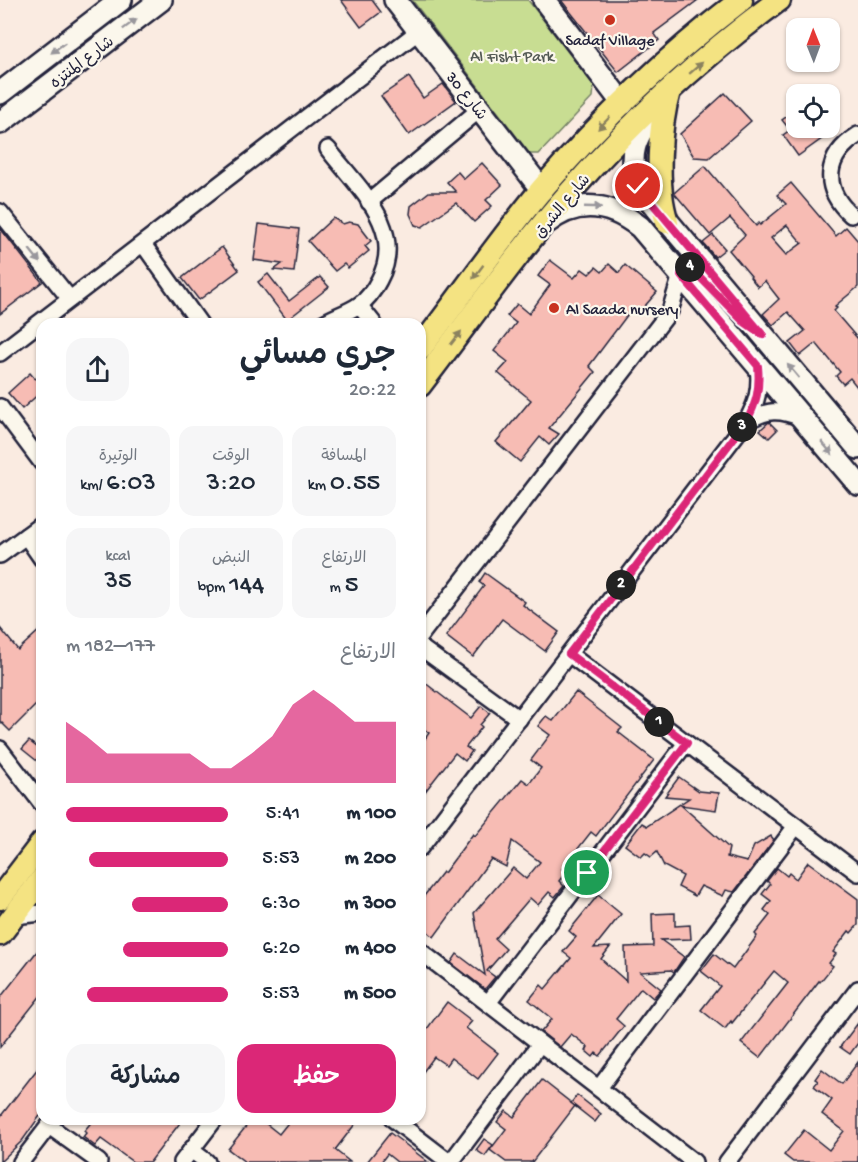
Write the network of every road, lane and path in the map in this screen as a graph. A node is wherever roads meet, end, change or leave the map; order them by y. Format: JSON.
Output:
{"nodes":[{"id":1,"x":121,"y":0,"type":"edge"},
{"id":2,"x":161,"y":0,"type":"edge"},
{"id":3,"x":396,"y":0,"type":"edge"},
{"id":4,"x":544,"y":0,"type":"edge"},
{"id":5,"x":741,"y":0,"type":"edge"},
{"id":6,"x":779,"y":0,"type":"edge"},
{"id":7,"x":419,"y":31,"type":"junction"},
{"id":8,"x":0,"y":93,"type":"edge"},
{"id":9,"x":666,"y":93,"type":"junction"},
{"id":10,"x":623,"y":104,"type":"junction"},
{"id":11,"x":480,"y":110,"type":"junction"},
{"id":12,"x":0,"y":123,"type":"edge"},
{"id":13,"x":858,"y":135,"type":"edge"},
{"id":14,"x":328,"y":149,"type":"dead end"},
{"id":15,"x":542,"y":190,"type":"junction"},
{"id":16,"x":369,"y":202,"type":"junction"},
{"id":17,"x":0,"y":212,"type":"edge"},
{"id":18,"x":855,"y":219,"type":"edge"},
{"id":19,"x":667,"y":222,"type":"joint"},
{"id":20,"x":541,"y":228,"type":"junction"},
{"id":21,"x":142,"y":244,"type":"junction"},
{"id":22,"x":681,"y":275,"type":"junction"},
{"id":23,"x":70,"y":299,"type":"junction"},
{"id":24,"x":703,"y":301,"type":"junction"},
{"id":25,"x":359,"y":305,"type":"junction"},
{"id":26,"x":670,"y":311,"type":"junction"},
{"id":27,"x":45,"y":318,"type":"edge"},
{"id":28,"x":196,"y":318,"type":"edge"},
{"id":29,"x":334,"y":318,"type":"edge"},
{"id":30,"x":369,"y":318,"type":"edge"},
{"id":31,"x":36,"y":325,"type":"edge"},
{"id":32,"x":763,"y":335,"type":"junction"},
{"id":33,"x":426,"y":341,"type":"edge"},
{"id":34,"x":0,"y":353,"type":"edge"},
{"id":35,"x":758,"y":366,"type":"junction"},
{"id":36,"x":426,"y":377,"type":"edge"},
{"id":37,"x":0,"y":407,"type":"edge"},
{"id":38,"x":802,"y":418,"type":"junction"},
{"id":39,"x":746,"y":422,"type":"junction"},
{"id":40,"x":858,"y":448,"type":"edge"},
{"id":41,"x":36,"y":455,"type":"edge"},
{"id":42,"x":858,"y":484,"type":"edge"},
{"id":43,"x":36,"y":528,"type":"edge"},
{"id":44,"x":26,"y":536,"type":"junction"},
{"id":45,"x":36,"y":550,"type":"edge"},
{"id":46,"x":0,"y":555,"type":"edge"},
{"id":47,"x":426,"y":617,"type":"edge"},
{"id":48,"x":426,"y":651,"type":"edge"},
{"id":49,"x":569,"y":654,"type":"junction"},
{"id":50,"x":519,"y":719,"type":"junction"},
{"id":51,"x":687,"y":743,"type":"junction"},
{"id":52,"x":0,"y":749,"type":"edge"},
{"id":53,"x":36,"y":796,"type":"edge"},
{"id":54,"x":796,"y":826,"type":"junction"},
{"id":55,"x":426,"y":840,"type":"edge"},
{"id":56,"x":36,"y":851,"type":"edge"},
{"id":57,"x":858,"y":873,"type":"edge"},
{"id":58,"x":36,"y":887,"type":"edge"},
{"id":59,"x":0,"y":898,"type":"edge"},
{"id":60,"x":36,"y":914,"type":"edge"},
{"id":61,"x":6,"y":927,"type":"edge"},
{"id":62,"x":426,"y":956,"type":"edge"},
{"id":63,"x":858,"y":989,"type":"edge"},
{"id":64,"x":488,"y":1004,"type":"junction"},
{"id":65,"x":540,"y":1044,"type":"junction"},
{"id":66,"x":599,"y":1088,"type":"junction"},
{"id":67,"x":49,"y":1125,"type":"edge"},
{"id":68,"x":55,"y":1125,"type":"edge"},
{"id":69,"x":210,"y":1125,"type":"edge"},
{"id":70,"x":401,"y":1125,"type":"edge"},
{"id":71,"x":187,"y":1156,"type":"edge"},
{"id":72,"x":21,"y":1162,"type":"edge"},
{"id":73,"x":99,"y":1162,"type":"edge"},
{"id":74,"x":207,"y":1162,"type":"edge"},
{"id":75,"x":450,"y":1162,"type":"edge"},
{"id":76,"x":694,"y":1162,"type":"edge"},
{"id":77,"x":727,"y":1162,"type":"edge"}],
"edges":[{"from":1,"to":8,"type":"street","name":"شارع المنتزه","one_way":true},
{"from":12,"to":2,"type":"street","name":"شارع المنتزه","one_way":true},
{"from":3,"to":7,"type":"street","name":"شارع 30"},
{"from":4,"to":10,"type":"street"},
{"from":5,"to":10,"type":"main road","name":"شارع الشرق"},
{"from":9,"to":6,"type":"main road","name":"شارع الشرق","one_way":true},
{"from":7,"to":11,"type":"street","name":"شارع 30"},
{"from":7,"to":21,"type":"street"},
{"from":9,"to":19,"type":"main road"},
{"from":9,"to":20,"type":"main road","name":"شارع الشرق"},
{"from":10,"to":15,"type":"main road","name":"شارع الشرق","one_way":true},
{"from":11,"to":15,"type":"street","name":"شارع 30"},
{"from":11,"to":16,"type":"street"},
{"from":13,"to":18,"type":"street"},
{"from":14,"to":16,"type":"street"},
{"from":15,"to":33,"type":"main road","name":"شارع الشرق","one_way":true},
{"from":16,"to":25,"type":"street"},
{"from":17,"to":23,"type":"street","one_way":true},
{"from":19,"to":32,"type":"street"},
{"from":20,"to":22,"type":"street","one_way":true},
{"from":36,"to":20,"type":"main road","name":"شارع الشرق","one_way":true},
{"from":21,"to":23,"type":"street"},
{"from":21,"to":28,"type":"street"},
{"from":22,"to":24,"type":"street"},
{"from":22,"to":26,"type":"street"},
{"from":22,"to":32,"type":"street"},
{"from":23,"to":27,"type":"street"},
{"from":24,"to":26,"type":"street"},
{"from":24,"to":35,"type":"street"},
{"from":25,"to":29,"type":"street"},
{"from":25,"to":30,"type":"street"},
{"from":26,"to":47,"type":"street"},
{"from":31,"to":34,"type":"street"},
{"from":40,"to":32,"type":"street","one_way":true},
{"from":35,"to":38,"type":"street"},
{"from":35,"to":39,"type":"street"},
{"from":37,"to":41,"type":"street"},
{"from":38,"to":39,"type":"street"},
{"from":38,"to":42,"type":"street","one_way":true},
{"from":39,"to":49,"type":"street"},
{"from":43,"to":44,"type":"street"},
{"from":44,"to":45,"type":"street"},
{"from":44,"to":46,"type":"street"},
{"from":48,"to":50,"type":"street"},
{"from":49,"to":50,"type":"street"},
{"from":49,"to":51,"type":"street"},
{"from":50,"to":55,"type":"street"},
{"from":51,"to":54,"type":"street"},
{"from":51,"to":64,"type":"street"},
{"from":52,"to":53,"type":"street"},
{"from":54,"to":57,"type":"street"},
{"from":54,"to":66,"type":"street"},
{"from":56,"to":59,"type":"main road"},
{"from":58,"to":61,"type":"main road"},
{"from":60,"to":61,"type":"street"},
{"from":62,"to":64,"type":"street"},
{"from":63,"to":77,"type":"street"},
{"from":64,"to":65,"type":"street"},
{"from":65,"to":66,"type":"street"},
{"from":65,"to":75,"type":"street"},
{"from":66,"to":76,"type":"street"},
{"from":67,"to":72,"type":"street"},
{"from":68,"to":73,"type":"street"},
{"from":69,"to":71,"type":"street"},
{"from":70,"to":75,"type":"street"},
{"from":71,"to":74,"type":"street"}]}
